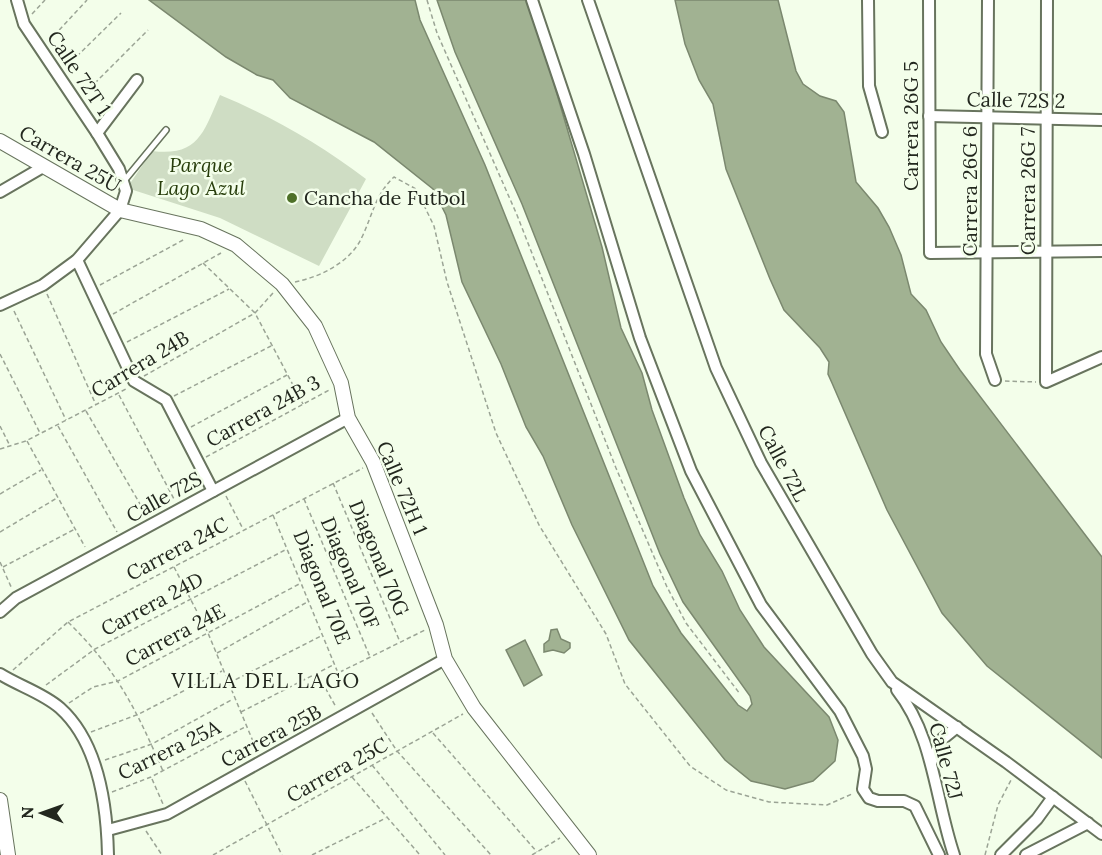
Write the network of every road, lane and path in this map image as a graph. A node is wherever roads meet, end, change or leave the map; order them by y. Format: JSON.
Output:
{"nodes":[{"id":1,"x":17,"y":0,"type":"edge"},
{"id":2,"x":45,"y":0,"type":"edge"},
{"id":3,"x":87,"y":0,"type":"edge"},
{"id":4,"x":427,"y":0,"type":"edge"},
{"id":5,"x":532,"y":0,"type":"edge"},
{"id":6,"x":588,"y":0,"type":"edge"},
{"id":7,"x":868,"y":0,"type":"edge"},
{"id":8,"x":928,"y":0,"type":"edge"},
{"id":9,"x":988,"y":0,"type":"edge"},
{"id":10,"x":1047,"y":0,"type":"edge"},
{"id":11,"x":121,"y":13,"type":"dead end"},
{"id":12,"x":24,"y":24,"type":"junction"},
{"id":13,"x":148,"y":30,"type":"dead end"},
{"id":14,"x":42,"y":48,"type":"junction"},
{"id":15,"x":59,"y":74,"type":"junction"},
{"id":16,"x":137,"y":80,"type":"dead end"},
{"id":17,"x":77,"y":101,"type":"junction"},
{"id":18,"x":929,"y":116,"type":"junction"},
{"id":19,"x":988,"y":117,"type":"junction"},
{"id":20,"x":1047,"y":119,"type":"junction"},
{"id":21,"x":1102,"y":120,"type":"edge"},
{"id":22,"x":166,"y":130,"type":"dead end"},
{"id":23,"x":882,"y":132,"type":"dead end"},
{"id":24,"x":97,"y":133,"type":"junction"},
{"id":25,"x":0,"y":141,"type":"edge"},
{"id":26,"x":43,"y":167,"type":"junction"},
{"id":27,"x":124,"y":181,"type":"junction"},
{"id":28,"x":0,"y":192,"type":"edge"},
{"id":29,"x":120,"y":210,"type":"junction"},
{"id":30,"x":201,"y":229,"type":"junction"},
{"id":31,"x":236,"y":245,"type":"junction"},
{"id":32,"x":1102,"y":251,"type":"edge"},
{"id":33,"x":988,"y":252,"type":"junction"},
{"id":34,"x":1046,"y":252,"type":"junction"},
{"id":35,"x":77,"y":260,"type":"junction"},
{"id":36,"x":203,"y":263,"type":"junction"},
{"id":37,"x":282,"y":284,"type":"junction"},
{"id":38,"x":43,"y":285,"type":"junction"},
{"id":39,"x":230,"y":289,"type":"junction"},
{"id":40,"x":91,"y":290,"type":"junction"},
{"id":41,"x":5,"y":303,"type":"edge"},
{"id":42,"x":255,"y":313,"type":"junction"},
{"id":43,"x":105,"y":319,"type":"junction"},
{"id":44,"x":272,"y":345,"type":"junction"},
{"id":45,"x":118,"y":347,"type":"junction"},
{"id":46,"x":0,"y":354,"type":"edge"},
{"id":47,"x":1102,"y":357,"type":"edge"},
{"id":48,"x":288,"y":375,"type":"junction"},
{"id":49,"x":995,"y":380,"type":"joint"},
{"id":50,"x":134,"y":381,"type":"junction"},
{"id":51,"x":1046,"y":382,"type":"junction"},
{"id":52,"x":341,"y":383,"type":"junction"},
{"id":53,"x":119,"y":394,"type":"junction"},
{"id":54,"x":166,"y":400,"type":"junction"},
{"id":55,"x":303,"y":404,"type":"junction"},
{"id":56,"x":96,"y":406,"type":"junction"},
{"id":57,"x":86,"y":411,"type":"junction"},
{"id":58,"x":348,"y":418,"type":"junction"},
{"id":59,"x":66,"y":421,"type":"junction"},
{"id":60,"x":58,"y":425,"type":"junction"},
{"id":61,"x":0,"y":426,"type":"edge"},
{"id":62,"x":182,"y":432,"type":"junction"},
{"id":63,"x":40,"y":434,"type":"junction"},
{"id":64,"x":27,"y":441,"type":"junction"},
{"id":65,"x":10,"y":446,"type":"junction"},
{"id":66,"x":0,"y":449,"type":"edge"},
{"id":67,"x":197,"y":461,"type":"junction"},
{"id":68,"x":373,"y":462,"type":"junction"},
{"id":69,"x":42,"y":469,"type":"junction"},
{"id":70,"x":333,"y":483,"type":"junction"},
{"id":71,"x":217,"y":489,"type":"junction"},
{"id":72,"x":0,"y":494,"type":"edge"},
{"id":73,"x":58,"y":497,"type":"junction"},
{"id":74,"x":304,"y":498,"type":"junction"},
{"id":75,"x":179,"y":510,"type":"junction"},
{"id":76,"x":273,"y":514,"type":"junction"},
{"id":77,"x":152,"y":525,"type":"junction"},
{"id":78,"x":75,"y":528,"type":"junction"},
{"id":79,"x":243,"y":530,"type":"junction"},
{"id":80,"x":0,"y":531,"type":"edge"},
{"id":81,"x":121,"y":541,"type":"junction"},
{"id":82,"x":287,"y":549,"type":"junction"},
{"id":83,"x":91,"y":559,"type":"junction"},
{"id":84,"x":0,"y":562,"type":"edge"},
{"id":85,"x":174,"y":566,"type":"junction"},
{"id":86,"x":3,"y":567,"type":"junction"},
{"id":87,"x":301,"y":583,"type":"junction"},
{"id":88,"x":16,"y":598,"type":"junction"},
{"id":89,"x":190,"y":599,"type":"junction"},
{"id":90,"x":309,"y":601,"type":"junction"},
{"id":91,"x":0,"y":612,"type":"edge"},
{"id":92,"x":68,"y":622,"type":"junction"},
{"id":93,"x":436,"y":625,"type":"junction"},
{"id":94,"x":208,"y":633,"type":"junction"},
{"id":95,"x":323,"y":635,"type":"junction"},
{"id":96,"x":400,"y":642,"type":"junction"},
{"id":97,"x":96,"y":649,"type":"junction"},
{"id":98,"x":216,"y":653,"type":"junction"},
{"id":99,"x":370,"y":657,"type":"junction"},
{"id":100,"x":445,"y":659,"type":"junction"},
{"id":101,"x":334,"y":665,"type":"junction"},
{"id":102,"x":223,"y":670,"type":"junction"},
{"id":103,"x":317,"y":674,"type":"junction"},
{"id":104,"x":3,"y":675,"type":"edge"},
{"id":105,"x":118,"y":681,"type":"junction"},
{"id":106,"x":892,"y":682,"type":"junction"},
{"id":107,"x":229,"y":684,"type":"junction"},
{"id":108,"x":35,"y":692,"type":"junction"},
{"id":109,"x":740,"y":694,"type":"dead end"},
{"id":110,"x":235,"y":698,"type":"junction"},
{"id":111,"x":366,"y":704,"type":"junction"},
{"id":112,"x":474,"y":708,"type":"junction"},
{"id":113,"x":61,"y":709,"type":"junction"},
{"id":114,"x":241,"y":713,"type":"junction"},
{"id":115,"x":139,"y":714,"type":"junction"},
{"id":116,"x":342,"y":718,"type":"junction"},
{"id":117,"x":246,"y":727,"type":"junction"},
{"id":118,"x":957,"y":727,"type":"junction"},
{"id":119,"x":432,"y":732,"type":"junction"},
{"id":120,"x":81,"y":736,"type":"junction"},
{"id":121,"x":152,"y":744,"type":"junction"},
{"id":122,"x":397,"y":751,"type":"junction"},
{"id":123,"x":262,"y":761,"type":"junction"},
{"id":124,"x":931,"y":763,"type":"junction"},
{"id":125,"x":93,"y":764,"type":"junction"},
{"id":126,"x":372,"y":765,"type":"junction"},
{"id":127,"x":163,"y":771,"type":"junction"},
{"id":128,"x":1017,"y":771,"type":"junction"},
{"id":129,"x":241,"y":772,"type":"junction"},
{"id":130,"x":151,"y":777,"type":"junction"},
{"id":131,"x":352,"y":777,"type":"junction"},
{"id":132,"x":863,"y":789,"type":"junction"},
{"id":133,"x":103,"y":795,"type":"junction"},
{"id":134,"x":1053,"y":797,"type":"junction"},
{"id":135,"x":0,"y":800,"type":"edge"},
{"id":136,"x":167,"y":814,"type":"junction"},
{"id":137,"x":387,"y":818,"type":"junction"},
{"id":138,"x":141,"y":823,"type":"junction"},
{"id":139,"x":267,"y":824,"type":"junction"},
{"id":140,"x":1088,"y":824,"type":"junction"},
{"id":141,"x":108,"y":830,"type":"junction"},
{"id":142,"x":569,"y":832,"type":"junction"},
{"id":143,"x":1102,"y":834,"type":"edge"},
{"id":144,"x":537,"y":852,"type":"junction"},
{"id":145,"x":8,"y":855,"type":"edge"},
{"id":146,"x":108,"y":855,"type":"edge"},
{"id":147,"x":162,"y":855,"type":"edge"},
{"id":148,"x":213,"y":855,"type":"edge"},
{"id":149,"x":282,"y":855,"type":"edge"},
{"id":150,"x":312,"y":855,"type":"edge"},
{"id":151,"x":420,"y":855,"type":"edge"},
{"id":152,"x":445,"y":855,"type":"edge"},
{"id":153,"x":491,"y":855,"type":"edge"},
{"id":154,"x":532,"y":855,"type":"edge"},
{"id":155,"x":589,"y":855,"type":"edge"},
{"id":156,"x":939,"y":855,"type":"edge"},
{"id":157,"x":954,"y":855,"type":"edge"},
{"id":158,"x":985,"y":855,"type":"edge"},
{"id":159,"x":1001,"y":855,"type":"edge"},
{"id":160,"x":1026,"y":855,"type":"edge"}],
"edges":[{"from":1,"to":12,"type":"street","name":"Calle 72T 1"},
{"from":2,"to":12,"type":"path"},
{"from":3,"to":14,"type":"path"},
{"from":4,"to":109,"type":"path"},
{"from":5,"to":132,"type":"street"},
{"from":6,"to":106,"type":"street","name":"Calle 72L"},
{"from":7,"to":23,"type":"street"},
{"from":8,"to":18,"type":"street","name":"Carrera 26G 5"},
{"from":9,"to":19,"type":"street","name":"Carrera 26G 6"},
{"from":10,"to":20,"type":"street","name":"Carrera 26G 7"},
{"from":11,"to":15,"type":"path"},
{"from":12,"to":14,"type":"street","name":"Calle 72T 1"},
{"from":13,"to":17,"type":"path"},
{"from":14,"to":15,"type":"street","name":"Calle 72T 1"},
{"from":15,"to":17,"type":"street","name":"Calle 72T 1"},
{"from":16,"to":24,"type":"street","name":"Calle 72T 1"},
{"from":17,"to":24,"type":"street","name":"Calle 72T 1"},
{"from":18,"to":19,"type":"street","name":"Calle 72S 2"},
{"from":18,"to":33,"type":"street","name":"Carrera 26G 5"},
{"from":19,"to":20,"type":"street","name":"Calle 72S 2"},
{"from":19,"to":33,"type":"street","name":"Carrera 26G 6"},
{"from":20,"to":21,"type":"street","name":"Calle 72S 2"},
{"from":20,"to":34,"type":"street","name":"Carrera 26G 7"},
{"from":22,"to":27,"type":"lane"},
{"from":24,"to":27,"type":"street","name":"Calle 72T 1"},
{"from":25,"to":26,"type":"street","name":"Carrera 25U"},
{"from":26,"to":28,"type":"street"},
{"from":26,"to":29,"type":"street","name":"Carrera 25U"},
{"from":27,"to":29,"type":"street"},
{"from":29,"to":30,"type":"street","name":"Calle 72H 1"},
{"from":29,"to":35,"type":"street"},
{"from":30,"to":31,"type":"street","name":"Calle 72H 1"},
{"from":30,"to":40,"type":"path"},
{"from":31,"to":36,"type":"path"},
{"from":31,"to":37,"type":"street","name":"Calle 72H 1"},
{"from":32,"to":34,"type":"street"},
{"from":33,"to":34,"type":"street"},
{"from":33,"to":49,"type":"street","name":"Carrera 26G 6"},
{"from":34,"to":51,"type":"street","name":"Carrera 26G 7"},
{"from":35,"to":38,"type":"street"},
{"from":35,"to":40,"type":"street"},
{"from":36,"to":39,"type":"path"},
{"from":36,"to":43,"type":"path"},
{"from":37,"to":42,"type":"path","name":"Carrera 24B"},
{"from":37,"to":52,"type":"street","name":"Calle 72H 1"},
{"from":37,"to":132,"type":"path"},
{"from":38,"to":41,"type":"street"},
{"from":38,"to":56,"type":"path"},
{"from":39,"to":42,"type":"path"},
{"from":39,"to":45,"type":"path"},
{"from":40,"to":43,"type":"street"},
{"from":41,"to":59,"type":"path"},
{"from":42,"to":44,"type":"path"},
{"from":42,"to":50,"type":"path","name":"Carrera 24B"},
{"from":43,"to":45,"type":"street"},
{"from":44,"to":48,"type":"path"},
{"from":44,"to":54,"type":"path"},
{"from":45,"to":50,"type":"street"},
{"from":46,"to":63,"type":"path"},
{"from":47,"to":51,"type":"street"},
{"from":48,"to":55,"type":"path"},
{"from":48,"to":62,"type":"path"},
{"from":49,"to":51,"type":"path"},
{"from":50,"to":53,"type":"path","name":"Carrera 24B"},
{"from":50,"to":54,"type":"street"},
{"from":52,"to":55,"type":"path","name":"Carrera 24B 3"},
{"from":52,"to":58,"type":"street","name":"Calle 72H 1"},
{"from":53,"to":56,"type":"path","name":"Carrera 24B"},
{"from":53,"to":75,"type":"path"},
{"from":54,"to":62,"type":"street"},
{"from":55,"to":67,"type":"path","name":"Carrera 24B 3"},
{"from":56,"to":57,"type":"path","name":"Carrera 24B"},
{"from":57,"to":59,"type":"path","name":"Carrera 24B"},
{"from":57,"to":77,"type":"path"},
{"from":58,"to":68,"type":"street","name":"Calle 72H 1"},
{"from":58,"to":71,"type":"street","name":"Calle 72S"},
{"from":59,"to":60,"type":"path","name":"Carrera 24B"},
{"from":60,"to":63,"type":"path","name":"Carrera 24B"},
{"from":60,"to":81,"type":"path"},
{"from":61,"to":65,"type":"path"},
{"from":62,"to":67,"type":"street"},
{"from":63,"to":64,"type":"path","name":"Carrera 24B"},
{"from":64,"to":65,"type":"path","name":"Carrera 24B"},
{"from":64,"to":69,"type":"path"},
{"from":65,"to":66,"type":"path","name":"Carrera 24B"},
{"from":67,"to":71,"type":"street"},
{"from":68,"to":70,"type":"path","name":"Carrera 24C"},
{"from":68,"to":93,"type":"street","name":"Calle 72H 1"},
{"from":69,"to":72,"type":"path"},
{"from":69,"to":73,"type":"path"},
{"from":70,"to":74,"type":"path","name":"Carrera 24C"},
{"from":70,"to":96,"type":"path","name":"Diagonal 70G"},
{"from":71,"to":75,"type":"street","name":"Calle 72S"},
{"from":71,"to":79,"type":"path"},
{"from":73,"to":78,"type":"path"},
{"from":73,"to":80,"type":"path"},
{"from":74,"to":76,"type":"path","name":"Carrera 24C"},
{"from":74,"to":99,"type":"path","name":"Diagonal 70F"},
{"from":75,"to":77,"type":"street","name":"Calle 72S"},
{"from":76,"to":79,"type":"path","name":"Carrera 24C"},
{"from":76,"to":82,"type":"path","name":"Diagonal 70E"},
{"from":77,"to":81,"type":"street","name":"Calle 72S"},
{"from":78,"to":83,"type":"path"},
{"from":78,"to":86,"type":"path"},
{"from":79,"to":85,"type":"path","name":"Carrera 24C"},
{"from":81,"to":83,"type":"street","name":"Calle 72S"},
{"from":82,"to":87,"type":"path","name":"Diagonal 70E"},
{"from":82,"to":89,"type":"path","name":"Carrera 24D"},
{"from":83,"to":88,"type":"street","name":"Calle 72S"},
{"from":84,"to":86,"type":"path"},
{"from":85,"to":89,"type":"path"},
{"from":85,"to":92,"type":"path","name":"Carrera 24C"},
{"from":86,"to":88,"type":"path"},
{"from":87,"to":90,"type":"path","name":"Diagonal 70E"},
{"from":87,"to":94,"type":"path","name":"Carrera 24E"},
{"from":88,"to":91,"type":"street","name":"Calle 72S"},
{"from":89,"to":94,"type":"path"},
{"from":89,"to":97,"type":"path","name":"Carrera 24D"},
{"from":90,"to":95,"type":"path","name":"Diagonal 70E"},
{"from":90,"to":98,"type":"path"},
{"from":92,"to":97,"type":"path"},
{"from":92,"to":104,"type":"path","name":"Carrera 24C"},
{"from":93,"to":96,"type":"path"},
{"from":93,"to":100,"type":"street","name":"Calle 72H 1"},
{"from":94,"to":98,"type":"path"},
{"from":94,"to":105,"type":"path","name":"Carrera 24E"},
{"from":95,"to":101,"type":"path","name":"Diagonal 70E"},
{"from":95,"to":107,"type":"path"},
{"from":96,"to":99,"type":"path"},
{"from":97,"to":105,"type":"path"},
{"from":97,"to":108,"type":"path","name":"Carrera 24D"},
{"from":98,"to":102,"type":"path"},
{"from":99,"to":101,"type":"path","name":"Diagonal 70E"},
{"from":100,"to":111,"type":"street","name":"Carrera 25B"},
{"from":100,"to":112,"type":"street","name":"Calle 72H 1"},
{"from":101,"to":103,"type":"path","name":"Carrera 25A"},
{"from":102,"to":107,"type":"path"},
{"from":102,"to":115,"type":"path"},
{"from":103,"to":114,"type":"path","name":"Carrera 25A"},
{"from":103,"to":116,"type":"path"},
{"from":104,"to":108,"type":"street"},
{"from":105,"to":113,"type":"path","name":"Carrera 24E"},
{"from":105,"to":115,"type":"path"},
{"from":106,"to":118,"type":"street","name":"Calle 72L"},
{"from":106,"to":124,"type":"street","name":"Calle 72J"},
{"from":107,"to":110,"type":"path"},
{"from":108,"to":113,"type":"street"},
{"from":110,"to":114,"type":"path"},
{"from":110,"to":121,"type":"path"},
{"from":111,"to":116,"type":"street","name":"Carrera 25B"},
{"from":111,"to":122,"type":"path"},
{"from":112,"to":119,"type":"path","name":"Carrera 25C"},
{"from":112,"to":142,"type":"street","name":"Calle 72H 1"},
{"from":113,"to":120,"type":"street"},
{"from":114,"to":117,"type":"path"},
{"from":115,"to":120,"type":"path"},
{"from":115,"to":121,"type":"path"},
{"from":116,"to":123,"type":"street","name":"Carrera 25B"},
{"from":117,"to":123,"type":"path"},
{"from":117,"to":127,"type":"path","name":"Carrera 25A"},
{"from":118,"to":124,"type":"street"},
{"from":118,"to":128,"type":"street","name":"Calle 72L"},
{"from":119,"to":122,"type":"path","name":"Carrera 25C"},
{"from":119,"to":144,"type":"path"},
{"from":120,"to":125,"type":"street"},
{"from":121,"to":125,"type":"path"},
{"from":121,"to":127,"type":"path"},
{"from":122,"to":126,"type":"path","name":"Carrera 25C"},
{"from":122,"to":153,"type":"path"},
{"from":123,"to":129,"type":"street","name":"Carrera 25B"},
{"from":124,"to":157,"type":"street","name":"Calle 72J"},
{"from":125,"to":133,"type":"street"},
{"from":126,"to":131,"type":"path","name":"Carrera 25C"},
{"from":126,"to":152,"type":"path"},
{"from":127,"to":130,"type":"path","name":"Carrera 25A"},
{"from":128,"to":134,"type":"street","name":"Calle 72L"},
{"from":128,"to":158,"type":"path"},
{"from":129,"to":136,"type":"street","name":"Carrera 25B"},
{"from":129,"to":139,"type":"path"},
{"from":130,"to":133,"type":"path","name":"Carrera 25A"},
{"from":130,"to":136,"type":"path"},
{"from":131,"to":137,"type":"path"},
{"from":131,"to":139,"type":"path","name":"Carrera 25C"},
{"from":132,"to":156,"type":"street"},
{"from":133,"to":141,"type":"street"},
{"from":134,"to":140,"type":"street","name":"Calle 72L"},
{"from":134,"to":159,"type":"street"},
{"from":135,"to":145,"type":"street"},
{"from":136,"to":138,"type":"street","name":"Carrera 25B"},
{"from":137,"to":150,"type":"path"},
{"from":137,"to":151,"type":"path"},
{"from":138,"to":141,"type":"street","name":"Carrera 25B"},
{"from":138,"to":147,"type":"path"},
{"from":139,"to":148,"type":"path","name":"Carrera 25C"},
{"from":139,"to":149,"type":"path"},
{"from":140,"to":143,"type":"street","name":"Calle 72L"},
{"from":140,"to":160,"type":"street"},
{"from":141,"to":146,"type":"street"},
{"from":142,"to":144,"type":"path"},
{"from":142,"to":155,"type":"street","name":"Calle 72H 1"},
{"from":144,"to":154,"type":"path"}]}
